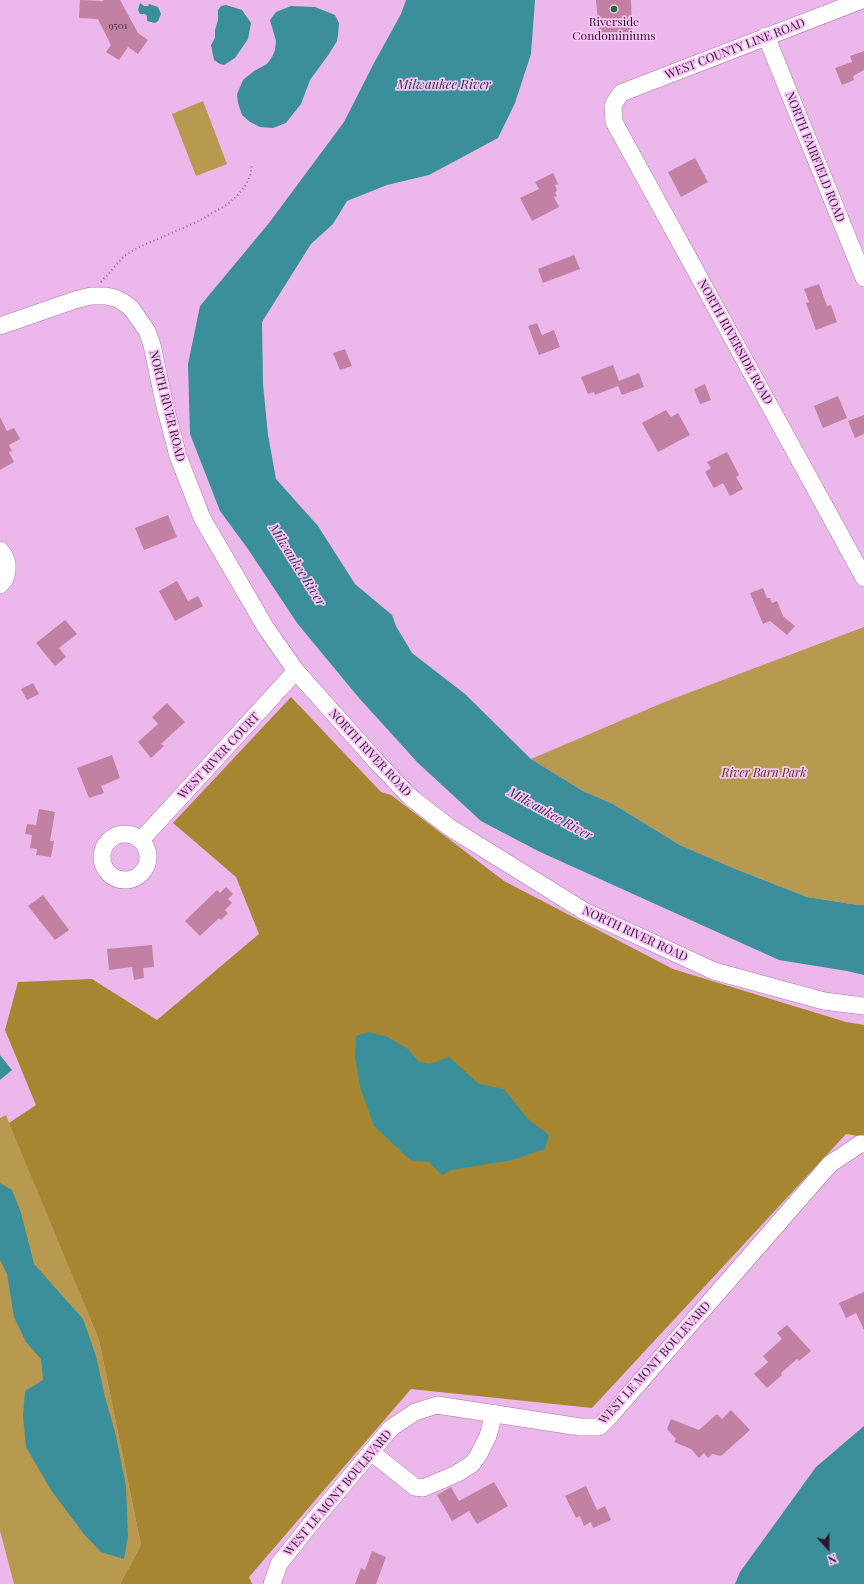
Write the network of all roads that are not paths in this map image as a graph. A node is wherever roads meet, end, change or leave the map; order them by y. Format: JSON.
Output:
{"nodes":[{"id":1,"x":862,"y":0,"type":"edge"},
{"id":2,"x":766,"y":36,"type":"junction"},
{"id":3,"x":613,"y":104,"type":"joint"},
{"id":4,"x":864,"y":278,"type":"edge"},
{"id":5,"x":0,"y":326,"type":"edge"},
{"id":6,"x":0,"y":550,"type":"edge"},
{"id":7,"x":864,"y":578,"type":"edge"},
{"id":8,"x":0,"y":585,"type":"edge"},
{"id":9,"x":296,"y":672,"type":"junction"},
{"id":10,"x":142,"y":840,"type":"dead end"},
{"id":11,"x":864,"y":1006,"type":"edge"},
{"id":12,"x":864,"y":1144,"type":"edge"},
{"id":13,"x":494,"y":1414,"type":"junction"},
{"id":14,"x":371,"y":1452,"type":"junction"},
{"id":15,"x":272,"y":1584,"type":"edge"}],
"edges":[{"from":1,"to":2,"type":"street","name":"WEST COUNTY LINE ROAD"},
{"from":2,"to":3,"type":"street","name":"WEST COUNTY LINE ROAD"},
{"from":2,"to":4,"type":"street","name":"NORTH FAIRFIELD ROAD"},
{"from":3,"to":7,"type":"street","name":"NORTH RIVERSIDE ROAD"},
{"from":5,"to":9,"type":"street","name":"NORTH RIVER ROAD"},
{"from":6,"to":8,"type":"street"},
{"from":9,"to":10,"type":"street","name":"WEST RIVER COURT"},
{"from":9,"to":11,"type":"street","name":"NORTH RIVER ROAD"},
{"from":12,"to":13,"type":"street","name":"WEST LE MONT BOULEVARD"},
{"from":13,"to":14,"type":"street","name":"WEST LE MONT BOULEVARD"},
{"from":13,"to":14,"type":"street"},
{"from":14,"to":15,"type":"street","name":"WEST LE MONT BOULEVARD"}]}
